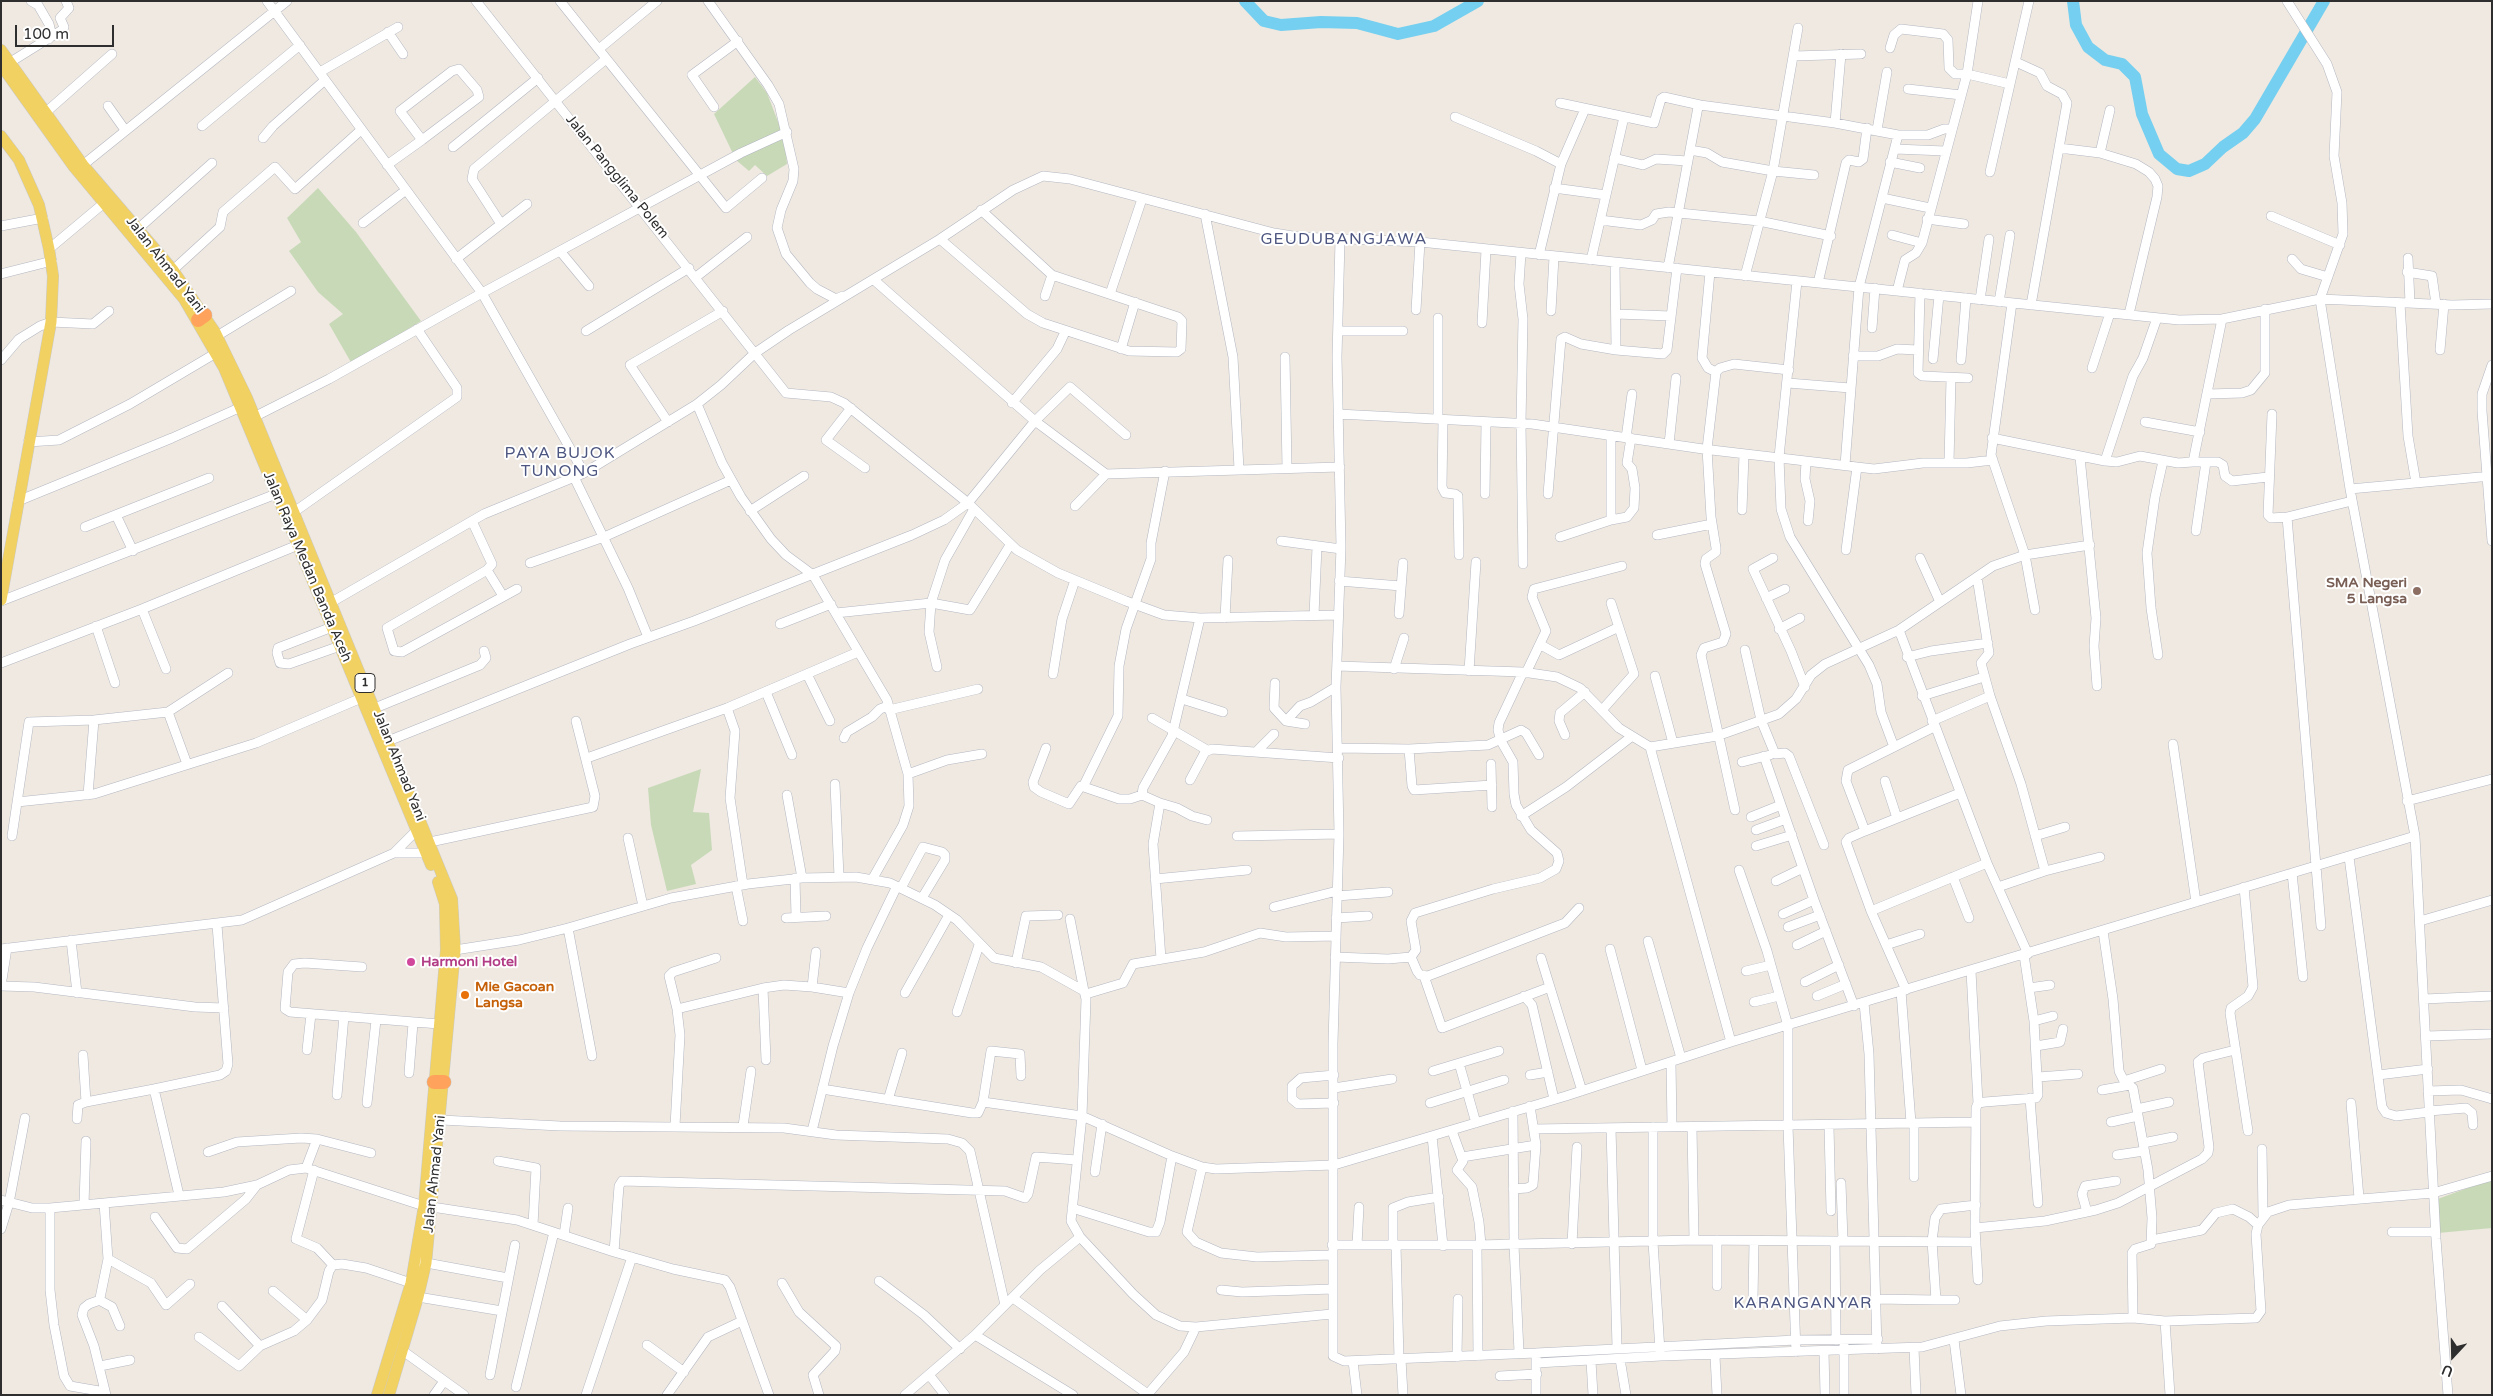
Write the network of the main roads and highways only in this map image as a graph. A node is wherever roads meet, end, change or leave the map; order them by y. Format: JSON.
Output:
{"nodes":[{"id":1,"x":1,"y":50,"type":"edge"},
{"id":2,"x":5,"y":64,"type":"edge"},
{"id":3,"x":1,"y":136,"type":"edge"},
{"id":4,"x":202,"y":317,"type":"junction"},
{"id":5,"x":6,"y":546,"type":"edge"},
{"id":6,"x":1,"y":601,"type":"edge"},
{"id":7,"x":366,"y":696,"type":"junction"},
{"id":8,"x":428,"y":847,"type":"junction"},
{"id":9,"x":439,"y":1082,"type":"junction"},
{"id":10,"x":428,"y":1207,"type":"junction"},
{"id":11,"x":421,"y":1262,"type":"junction"},
{"id":12,"x":377,"y":1395,"type":"edge"},
{"id":13,"x":389,"y":1395,"type":"edge"}],
"edges":[{"from":1,"to":2,"type":"main road","name":"Jalan Ahmad Yani","number":"1"},
{"from":2,"to":4,"type":"main road","name":"Jalan Ahmad Yani","number":"1"},
{"from":2,"to":4,"type":"main road","name":"Jalan Raya Medan Banda Aceh","number":"1"},
{"from":3,"to":5,"type":"main road"},
{"from":4,"to":7,"type":"main road","name":"Jalan Raya Medan Banda Aceh","number":"1"},
{"from":4,"to":7,"type":"main road","name":"Jalan Ahmad Yani","number":"1"},
{"from":5,"to":6,"type":"main road"},
{"from":7,"to":8,"type":"main road","name":"Jalan Ahmad Yani","number":"1"},
{"from":7,"to":8,"type":"main road","name":"Jalan Raya Medan Banda Aceh","number":"1"},
{"from":8,"to":9,"type":"main road","name":"Jalan Raya Medan Banda Aceh","number":"1"},
{"from":8,"to":9,"type":"main road","name":"Jalan Ahmad Yani","number":"1"},
{"from":9,"to":10,"type":"main road","name":"Jalan Raya Medan Banda Aceh","number":"1"},
{"from":9,"to":10,"type":"main road","name":"Jalan Ahmad Yani","number":"1"},
{"from":10,"to":11,"type":"main road","name":"Jalan Ahmad Yani","number":"1"},
{"from":11,"to":12,"type":"main road","number":"1"},
{"from":11,"to":13,"type":"main road","name":"Jalan Ahmad Yani","number":"1"}]}
